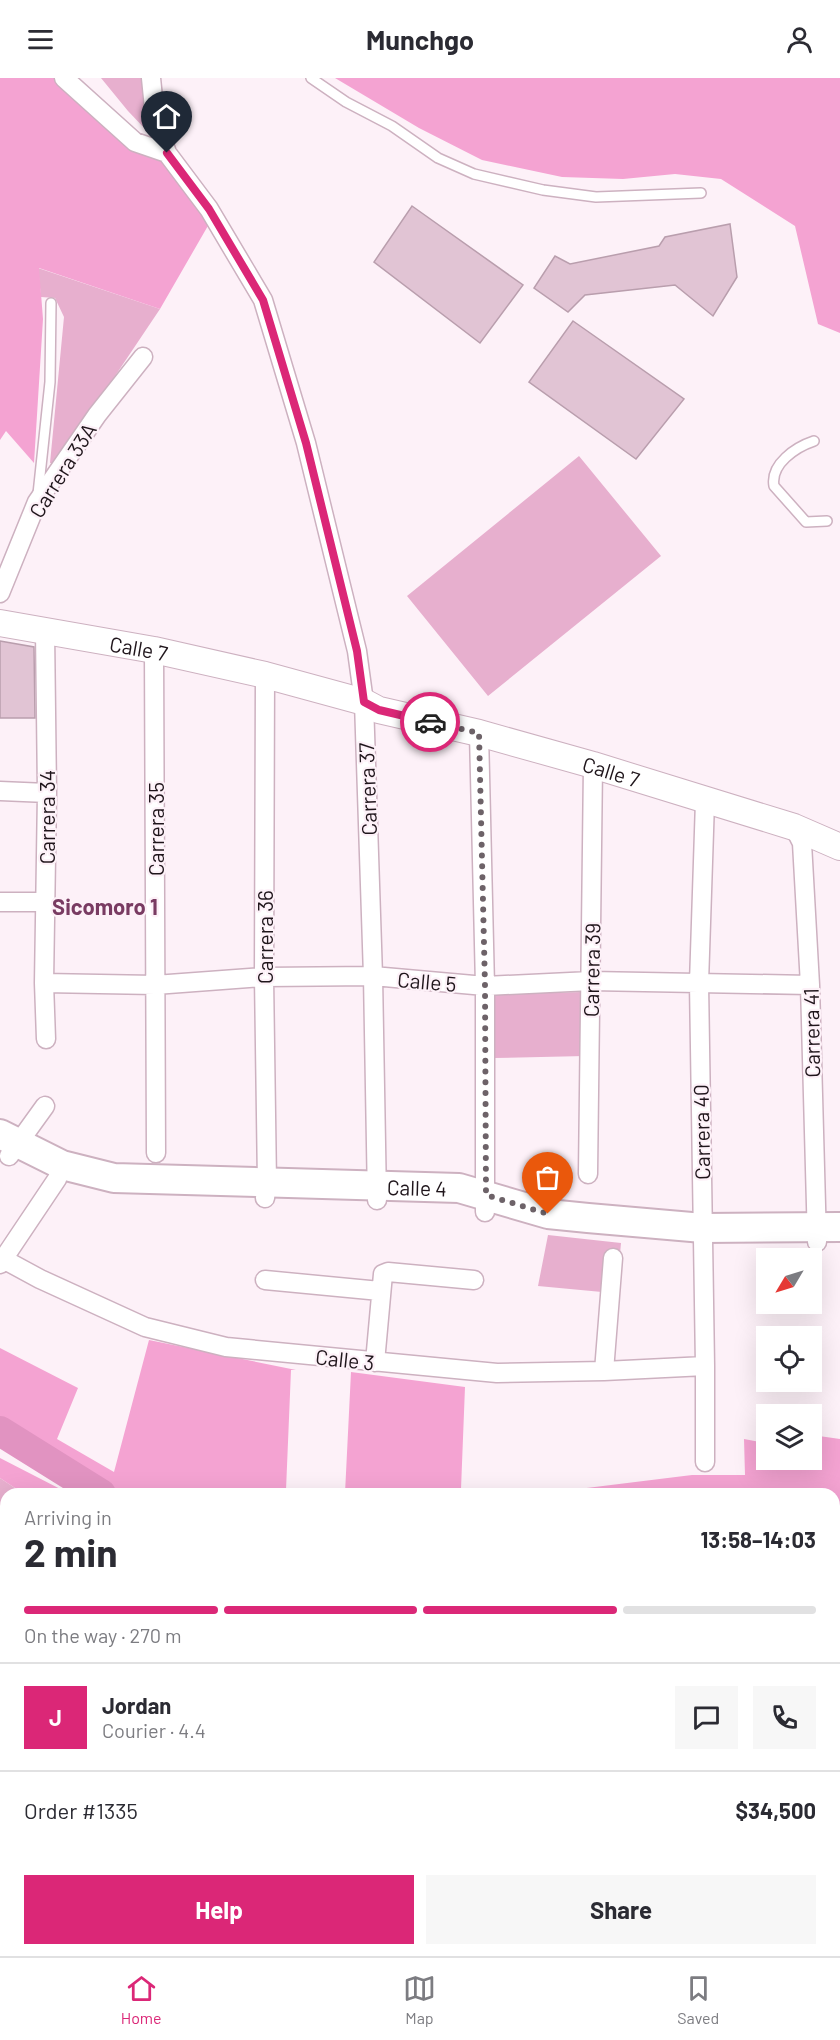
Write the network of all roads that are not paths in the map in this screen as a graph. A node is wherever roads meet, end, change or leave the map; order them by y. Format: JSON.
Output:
{"nodes":[{"id":1,"x":64,"y":78,"type":"edge"},
{"id":2,"x":151,"y":78,"type":"edge"},
{"id":3,"x":311,"y":78,"type":"edge"},
{"id":4,"x":167,"y":153,"type":"junction"},
{"id":5,"x":701,"y":193,"type":"dead end"},
{"id":6,"x":51,"y":303,"type":"dead end"},
{"id":7,"x":143,"y":357,"type":"dead end"},
{"id":8,"x":814,"y":441,"type":"dead end"},
{"id":9,"x":37,"y":502,"type":"junction"},
{"id":10,"x":827,"y":521,"type":"dead end"},
{"id":11,"x":0,"y":593,"type":"edge"},
{"id":12,"x":0,"y":623,"type":"edge"},
{"id":13,"x":0,"y":635,"type":"edge"},
{"id":14,"x":45,"y":637,"type":"junction"},
{"id":15,"x":154,"y":657,"type":"junction"},
{"id":16,"x":265,"y":681,"type":"junction"},
{"id":17,"x":369,"y":708,"type":"junction"},
{"id":18,"x":479,"y":733,"type":"junction"},
{"id":19,"x":593,"y":765,"type":"junction"},
{"id":20,"x":0,"y":791,"type":"edge"},
{"id":21,"x":47,"y":793,"type":"junction"},
{"id":22,"x":705,"y":801,"type":"junction"},
{"id":23,"x":794,"y":827,"type":"junction"},
{"id":24,"x":840,"y":847,"type":"edge"},
{"id":25,"x":0,"y":902,"type":"edge"},
{"id":26,"x":45,"y":902,"type":"junction"},
{"id":27,"x":373,"y":976,"type":"junction"},
{"id":28,"x":264,"y":977,"type":"junction"},
{"id":29,"x":591,"y":981,"type":"junction"},
{"id":30,"x":44,"y":982,"type":"junction"},
{"id":31,"x":699,"y":983,"type":"junction"},
{"id":32,"x":155,"y":985,"type":"junction"},
{"id":33,"x":810,"y":985,"type":"junction"},
{"id":34,"x":485,"y":986,"type":"junction"},
{"id":35,"x":46,"y":1039,"type":"dead end"},
{"id":36,"x":45,"y":1106,"type":"dead end"},
{"id":37,"x":6,"y":1146,"type":"edge"},
{"id":38,"x":156,"y":1153,"type":"dead end"},
{"id":39,"x":59,"y":1172,"type":"junction"},
{"id":40,"x":588,"y":1174,"type":"dead end"},
{"id":41,"x":266,"y":1190,"type":"junction"},
{"id":42,"x":378,"y":1192,"type":"junction"},
{"id":43,"x":485,"y":1203,"type":"junction"},
{"id":44,"x":703,"y":1235,"type":"junction"},
{"id":45,"x":828,"y":1235,"type":"edge"},
{"id":46,"x":613,"y":1258,"type":"dead end"},
{"id":47,"x":1,"y":1262,"type":"edge"},
{"id":48,"x":265,"y":1280,"type":"dead end"},
{"id":49,"x":474,"y":1280,"type":"dead end"},
{"id":50,"x":380,"y":1291,"type":"junction"},
{"id":51,"x":375,"y":1362,"type":"junction"},
{"id":52,"x":705,"y":1366,"type":"junction"},
{"id":53,"x":604,"y":1371,"type":"junction"},
{"id":54,"x":705,"y":1462,"type":"dead end"}],
"edges":[{"from":1,"to":4,"type":"street"},
{"from":2,"to":4,"type":"street","name":"Carrera 37"},
{"from":3,"to":5,"type":"lane"},
{"from":4,"to":17,"type":"street","name":"Carrera 37"},
{"from":6,"to":9,"type":"lane"},
{"from":7,"to":9,"type":"street","name":"Carrera 33A"},
{"from":8,"to":10,"type":"lane"},
{"from":9,"to":11,"type":"street","name":"Carrera 33A"},
{"from":12,"to":14,"type":"street","name":"Calle 7"},
{"from":13,"to":14,"type":"street","name":"Calle 7"},
{"from":14,"to":15,"type":"street","name":"Calle 7"},
{"from":14,"to":21,"type":"street","name":"Carrera 34"},
{"from":15,"to":16,"type":"street","name":"Calle 7"},
{"from":15,"to":32,"type":"street","name":"Carrera 35"},
{"from":16,"to":17,"type":"street","name":"Calle 7"},
{"from":16,"to":28,"type":"street","name":"Carrera 36"},
{"from":17,"to":18,"type":"street","name":"Calle 7"},
{"from":17,"to":27,"type":"street","name":"Carrera 37"},
{"from":18,"to":19,"type":"street","name":"Calle 7"},
{"from":18,"to":34,"type":"street"},
{"from":19,"to":22,"type":"street","name":"Calle 7"},
{"from":19,"to":29,"type":"street","name":"Carrera 39"},
{"from":20,"to":21,"type":"street"},
{"from":21,"to":26,"type":"street","name":"Carrera 34"},
{"from":22,"to":23,"type":"street","name":"Calle 7"},
{"from":22,"to":31,"type":"street","name":"Carrera 40"},
{"from":23,"to":24,"type":"street","name":"Calle 7"},
{"from":23,"to":33,"type":"street","name":"Carrera 41"},
{"from":25,"to":26,"type":"street"},
{"from":26,"to":30,"type":"street","name":"Carrera 34"},
{"from":27,"to":28,"type":"street","name":"Calle 5"},
{"from":27,"to":34,"type":"street","name":"Calle 5"},
{"from":27,"to":42,"type":"street","name":"Carrera 37"},
{"from":28,"to":32,"type":"street","name":"Calle 5"},
{"from":28,"to":41,"type":"street","name":"Carrera 36"},
{"from":29,"to":31,"type":"street","name":"Calle 5"},
{"from":29,"to":34,"type":"street","name":"Calle 5"},
{"from":29,"to":40,"type":"street","name":"Carrera 39"},
{"from":30,"to":32,"type":"street","name":"Calle 5"},
{"from":30,"to":35,"type":"street","name":"Carrera 34"},
{"from":31,"to":33,"type":"street","name":"Calle 5"},
{"from":31,"to":44,"type":"street","name":"Carrera 40"},
{"from":32,"to":38,"type":"street","name":"Carrera 35"},
{"from":33,"to":45,"type":"street","name":"Carrera 41"},
{"from":34,"to":43,"type":"street"},
{"from":36,"to":37,"type":"street"},
{"from":37,"to":39,"type":"main road","name":"Calle 4"},
{"from":39,"to":41,"type":"main road","name":"Calle 4"},
{"from":39,"to":47,"type":"street"},
{"from":41,"to":42,"type":"main road","name":"Calle 4"},
{"from":42,"to":43,"type":"main road","name":"Calle 4"},
{"from":43,"to":44,"type":"main road","name":"Calle 4"},
{"from":44,"to":45,"type":"main road","name":"Calle 4"},
{"from":44,"to":52,"type":"street","name":"Carrera 40"},
{"from":46,"to":53,"type":"street"},
{"from":47,"to":51,"type":"street","name":"Calle 3"},
{"from":48,"to":50,"type":"street"},
{"from":49,"to":50,"type":"street"},
{"from":50,"to":51,"type":"street"},
{"from":51,"to":53,"type":"street","name":"Calle 3"},
{"from":52,"to":53,"type":"street","name":"Calle 3"},
{"from":52,"to":54,"type":"street","name":"Carrera 40"}]}
